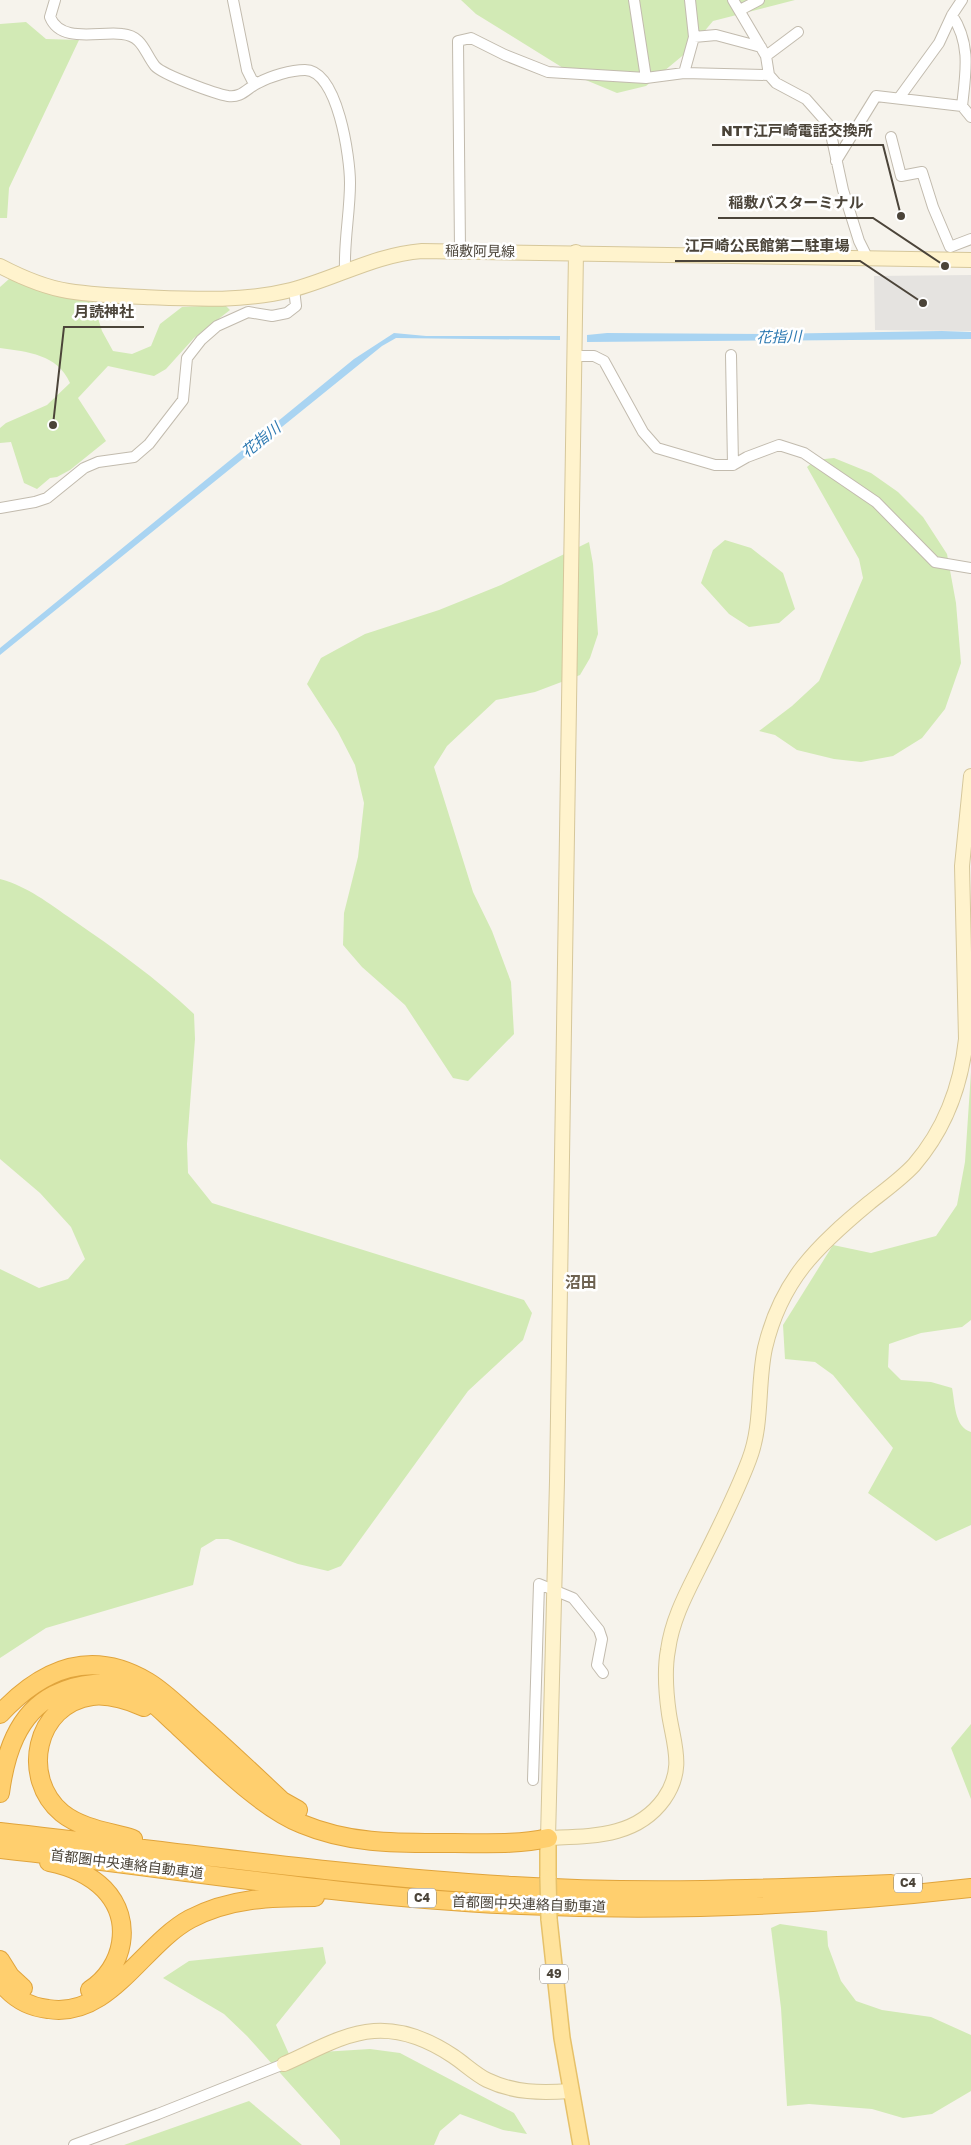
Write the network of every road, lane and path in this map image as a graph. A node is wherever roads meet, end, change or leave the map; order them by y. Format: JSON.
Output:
{"nodes":[{"id":1,"x":55,"y":0,"type":"edge"},
{"id":2,"x":233,"y":0,"type":"edge"},
{"id":3,"x":634,"y":0,"type":"edge"},
{"id":4,"x":690,"y":0,"type":"edge"},
{"id":5,"x":733,"y":0,"type":"edge"},
{"id":6,"x":759,"y":0,"type":"edge"},
{"id":7,"x":962,"y":0,"type":"edge"},
{"id":8,"x":740,"y":10,"type":"junction"},
{"id":9,"x":952,"y":15,"type":"junction"},
{"id":10,"x":798,"y":32,"type":"dead end"},
{"id":11,"x":694,"y":37,"type":"junction"},
{"id":12,"x":764,"y":52,"type":"junction"},
{"id":13,"x":684,"y":73,"type":"junction"},
{"id":14,"x":768,"y":76,"type":"junction"},
{"id":15,"x":646,"y":78,"type":"junction"},
{"id":16,"x":257,"y":83,"type":"junction"},
{"id":17,"x":899,"y":98,"type":"junction"},
{"id":18,"x":962,"y":106,"type":"junction"},
{"id":19,"x":971,"y":117,"type":"edge"},
{"id":20,"x":891,"y":137,"type":"dead end"},
{"id":21,"x":836,"y":160,"type":"junction"},
{"id":22,"x":971,"y":239,"type":"edge"},
{"id":23,"x":460,"y":250,"type":"junction"},
{"id":24,"x":576,"y":252,"type":"junction"},
{"id":25,"x":868,"y":259,"type":"junction"},
{"id":26,"x":971,"y":260,"type":"edge"},
{"id":27,"x":0,"y":266,"type":"edge"},
{"id":28,"x":345,"y":269,"type":"junction"},
{"id":29,"x":294,"y":289,"type":"junction"},
{"id":30,"x":731,"y":354,"type":"dead end"},
{"id":31,"x":573,"y":356,"type":"junction"},
{"id":32,"x":733,"y":466,"type":"junction"},
{"id":33,"x":0,"y":508,"type":"edge"},
{"id":34,"x":971,"y":568,"type":"edge"},
{"id":35,"x":971,"y":776,"type":"edge"},
{"id":36,"x":554,"y":1589,"type":"junction"},
{"id":37,"x":603,"y":1673,"type":"dead end"},
{"id":38,"x":0,"y":1714,"type":"edge"},
{"id":39,"x":184,"y":1722,"type":"junction"},
{"id":40,"x":0,"y":1746,"type":"edge"},
{"id":41,"x":533,"y":1780,"type":"dead end"},
{"id":42,"x":0,"y":1793,"type":"edge"},
{"id":43,"x":0,"y":1832,"type":"edge"},
{"id":44,"x":548,"y":1838,"type":"junction"},
{"id":45,"x":0,"y":1849,"type":"edge"},
{"id":46,"x":0,"y":1853,"type":"edge"},
{"id":47,"x":222,"y":1858,"type":"junction"},
{"id":48,"x":971,"y":1878,"type":"edge"},
{"id":49,"x":971,"y":1888,"type":"edge"},
{"id":50,"x":403,"y":1897,"type":"junction"},
{"id":51,"x":0,"y":1960,"type":"edge"},
{"id":52,"x":0,"y":1981,"type":"edge"},
{"id":53,"x":284,"y":2064,"type":"joint"},
{"id":54,"x":570,"y":2091,"type":"junction"},
{"id":55,"x":74,"y":2145,"type":"edge"},
{"id":56,"x":581,"y":2145,"type":"edge"}],
"edges":[{"from":1,"to":16,"type":"street"},
{"from":2,"to":16,"type":"street"},
{"from":3,"to":15,"type":"street"},
{"from":4,"to":11,"type":"street"},
{"from":5,"to":8,"type":"street"},
{"from":6,"to":8,"type":"street"},
{"from":7,"to":9,"type":"street"},
{"from":8,"to":12,"type":"street"},
{"from":9,"to":17,"type":"street"},
{"from":9,"to":18,"type":"street"},
{"from":10,"to":12,"type":"street"},
{"from":11,"to":12,"type":"street"},
{"from":11,"to":13,"type":"street"},
{"from":12,"to":14,"type":"street"},
{"from":13,"to":14,"type":"street"},
{"from":13,"to":15,"type":"street"},
{"from":14,"to":21,"type":"street"},
{"from":15,"to":23,"type":"street"},
{"from":16,"to":28,"type":"street"},
{"from":17,"to":18,"type":"street"},
{"from":17,"to":21,"type":"street"},
{"from":18,"to":19,"type":"street"},
{"from":20,"to":22,"type":"street"},
{"from":21,"to":25,"type":"street"},
{"from":23,"to":24,"type":"street","name":"稲敷阿見線"},
{"from":23,"to":28,"type":"street","name":"稲敷阿見線"},
{"from":24,"to":25,"type":"street","name":"稲敷阿見線"},
{"from":24,"to":31,"type":"street"},
{"from":25,"to":26,"type":"street","name":"稲敷阿見線"},
{"from":27,"to":29,"type":"street","name":"稲敷阿見線"},
{"from":28,"to":29,"type":"street","name":"稲敷阿見線"},
{"from":29,"to":33,"type":"street"},
{"from":30,"to":32,"type":"street"},
{"from":31,"to":32,"type":"street"},
{"from":31,"to":36,"type":"street"},
{"from":32,"to":34,"type":"street"},
{"from":35,"to":44,"type":"street"},
{"from":36,"to":37,"type":"street"},
{"from":36,"to":41,"type":"street"},
{"from":36,"to":44,"type":"street"},
{"from":38,"to":39,"type":"highway"},
{"from":39,"to":40,"type":"highway"},
{"from":39,"to":42,"type":"highway"},
{"from":39,"to":44,"type":"highway"},
{"from":39,"to":47,"type":"highway"},
{"from":43,"to":47,"type":"highway","name":"首都圏中央連絡自動車道","number":"C4"},
{"from":44,"to":54,"type":"main road","number":"49","bridge":true},
{"from":45,"to":50,"type":"highway","name":"首都圏中央連絡自動車道","number":"C4"},
{"from":46,"to":51,"type":"highway"},
{"from":47,"to":48,"type":"highway","name":"首都圏中央連絡自動車道","number":"C4"},
{"from":49,"to":50,"type":"highway","name":"首都圏中央連絡自動車道","number":"C4"},
{"from":50,"to":52,"type":"highway"},
{"from":53,"to":54,"type":"street"},
{"from":53,"to":55,"type":"street"},
{"from":54,"to":56,"type":"main road","number":"49"}]}
